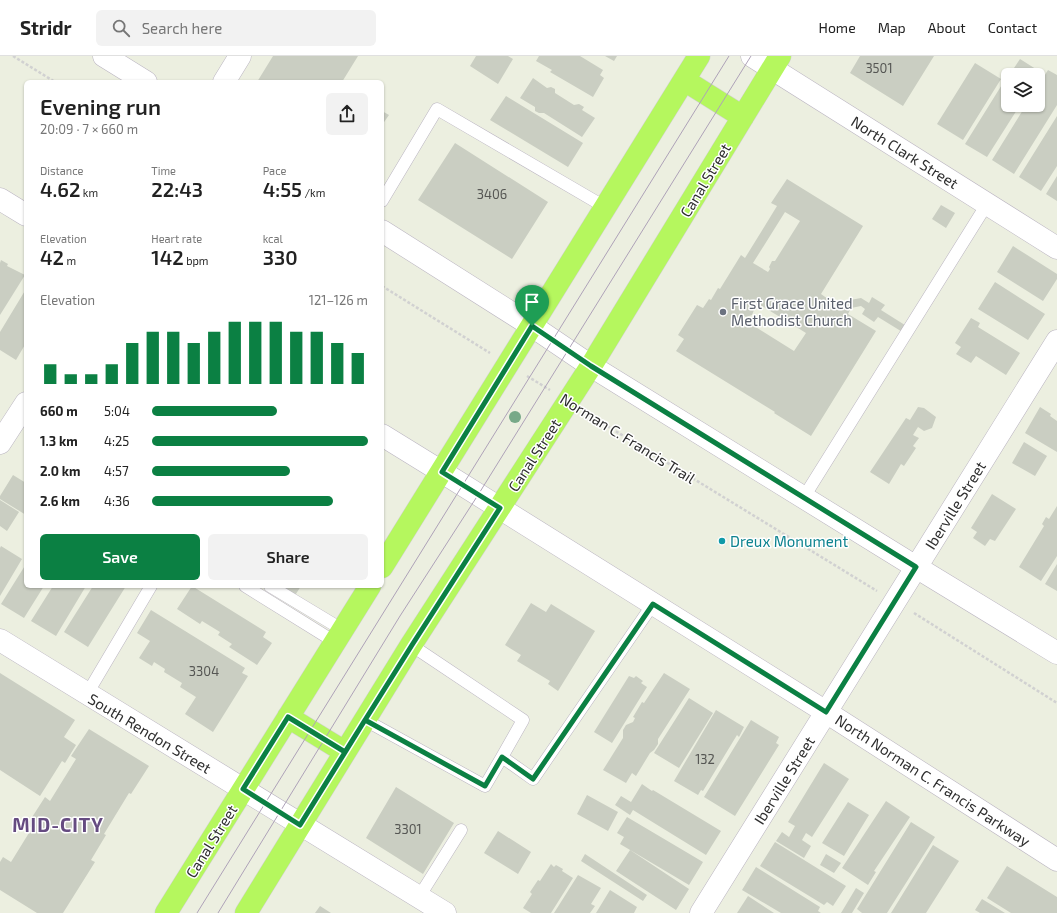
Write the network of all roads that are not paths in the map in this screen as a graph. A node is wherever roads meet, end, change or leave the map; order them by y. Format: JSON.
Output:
{"nodes":[{"id":1,"x":104,"y":56,"type":"edge"},
{"id":2,"x":240,"y":56,"type":"edge"},
{"id":3,"x":699,"y":56,"type":"edge"},
{"id":4,"x":752,"y":56,"type":"edge"},
{"id":5,"x":776,"y":62,"type":"edge"},
{"id":6,"x":143,"y":80,"type":"edge"},
{"id":7,"x":225,"y":80,"type":"edge"},
{"id":8,"x":684,"y":80,"type":"junction"},
{"id":9,"x":743,"y":117,"type":"junction"},
{"id":10,"x":384,"y":198,"type":"edge"},
{"id":11,"x":0,"y":199,"type":"edge"},
{"id":12,"x":987,"y":204,"type":"junction"},
{"id":13,"x":605,"y":207,"type":"junction"},
{"id":14,"x":24,"y":214,"type":"edge"},
{"id":15,"x":384,"y":232,"type":"edge"},
{"id":16,"x":1057,"y":248,"type":"edge"},
{"id":17,"x":532,"y":326,"type":"junction"},
{"id":18,"x":1057,"y":341,"type":"edge"},
{"id":19,"x":591,"y":366,"type":"junction"},
{"id":20,"x":24,"y":406,"type":"edge"},
{"id":21,"x":384,"y":436,"type":"edge"},
{"id":22,"x":0,"y":444,"type":"edge"},
{"id":23,"x":442,"y":472,"type":"junction"},
{"id":24,"x":804,"y":497,"type":"junction"},
{"id":25,"x":500,"y":508,"type":"junction"},
{"id":26,"x":384,"y":565,"type":"edge"},
{"id":27,"x":916,"y":567,"type":"junction"},
{"id":28,"x":150,"y":588,"type":"edge"},
{"id":29,"x":249,"y":588,"type":"edge"},
{"id":30,"x":273,"y":588,"type":"edge"},
{"id":31,"x":369,"y":588,"type":"edge"},
{"id":32,"x":653,"y":604,"type":"junction"},
{"id":33,"x":339,"y":636,"type":"junction"},
{"id":34,"x":0,"y":640,"type":"edge"},
{"id":35,"x":412,"y":645,"type":"junction"},
{"id":36,"x":1057,"y":652,"type":"edge"},
{"id":37,"x":87,"y":694,"type":"junction"},
{"id":38,"x":826,"y":712,"type":"junction"},
{"id":39,"x":288,"y":717,"type":"junction"},
{"id":40,"x":365,"y":720,"type":"junction"},
{"id":41,"x":345,"y":752,"type":"junction"},
{"id":42,"x":502,"y":757,"type":"junction"},
{"id":43,"x":243,"y":789,"type":"junction"},
{"id":44,"x":300,"y":825,"type":"junction"},
{"id":45,"x":461,"y":830,"type":"dead end"},
{"id":46,"x":1057,"y":860,"type":"edge"},
{"id":47,"x":418,"y":897,"type":"junction"},
{"id":48,"x":166,"y":913,"type":"edge"},
{"id":49,"x":246,"y":913,"type":"edge"},
{"id":50,"x":445,"y":913,"type":"edge"},
{"id":51,"x":701,"y":913,"type":"edge"}],
"edges":[{"from":1,"to":6,"type":"street"},
{"from":2,"to":7,"type":"street"},
{"from":3,"to":8,"type":"main road"},
{"from":4,"to":5,"type":"street","name":"North Clark Street"},
{"from":5,"to":9,"type":"main road","name":"Canal Street"},
{"from":5,"to":12,"type":"street","name":"North Clark Street"},
{"from":8,"to":9,"type":"main road"},
{"from":8,"to":13,"type":"main road"},
{"from":9,"to":19,"type":"main road","name":"Canal Street"},
{"from":10,"to":13,"type":"lane"},
{"from":11,"to":14,"type":"street"},
{"from":12,"to":16,"type":"street","name":"North Clark Street"},
{"from":12,"to":24,"type":"lane"},
{"from":13,"to":17,"type":"main road"},
{"from":15,"to":17,"type":"street"},
{"from":17,"to":19,"type":"street"},
{"from":17,"to":23,"type":"main road"},
{"from":18,"to":27,"type":"street","name":"Iberville Street"},
{"from":19,"to":24,"type":"street"},
{"from":19,"to":25,"type":"main road","name":"Canal Street"},
{"from":20,"to":22,"type":"street"},
{"from":21,"to":23,"type":"street","name":"North Norman C. Francis Parkway"},
{"from":23,"to":25,"type":"street","name":"North Norman C. Francis Parkway"},
{"from":23,"to":26,"type":"main road"},
{"from":24,"to":27,"type":"street"},
{"from":25,"to":32,"type":"street","name":"North Norman C. Francis Parkway"},
{"from":25,"to":35,"type":"main road","name":"Canal Street"},
{"from":27,"to":36,"type":"street"},
{"from":27,"to":38,"type":"street","name":"Iberville Street"},
{"from":28,"to":37,"type":"lane"},
{"from":29,"to":33,"type":"lane"},
{"from":30,"to":33,"type":"lane"},
{"from":31,"to":33,"type":"main road","name":"Canal Street"},
{"from":32,"to":38,"type":"street","name":"North Norman C. Francis Parkway"},
{"from":32,"to":42,"type":"lane"},
{"from":33,"to":39,"type":"main road","name":"Canal Street"},
{"from":34,"to":37,"type":"street","name":"South Rendon Street"},
{"from":35,"to":40,"type":"main road","name":"Canal Street"},
{"from":35,"to":42,"type":"lane"},
{"from":37,"to":43,"type":"street","name":"South Rendon Street"},
{"from":38,"to":46,"type":"street","name":"North Norman C. Francis Parkway"},
{"from":38,"to":51,"type":"street","name":"Iberville Street"},
{"from":39,"to":41,"type":"main road"},
{"from":39,"to":43,"type":"main road","name":"Canal Street"},
{"from":40,"to":41,"type":"main road","name":"Canal Street"},
{"from":40,"to":42,"type":"lane"},
{"from":41,"to":44,"type":"main road","name":"Canal Street"},
{"from":43,"to":44,"type":"street","name":"South Rendon Street"},
{"from":43,"to":48,"type":"main road","name":"Canal Street"},
{"from":44,"to":47,"type":"street","name":"South Rendon Street"},
{"from":44,"to":49,"type":"main road","name":"Canal Street"},
{"from":45,"to":47,"type":"lane"},
{"from":47,"to":50,"type":"street","name":"South Rendon Street"}]}
